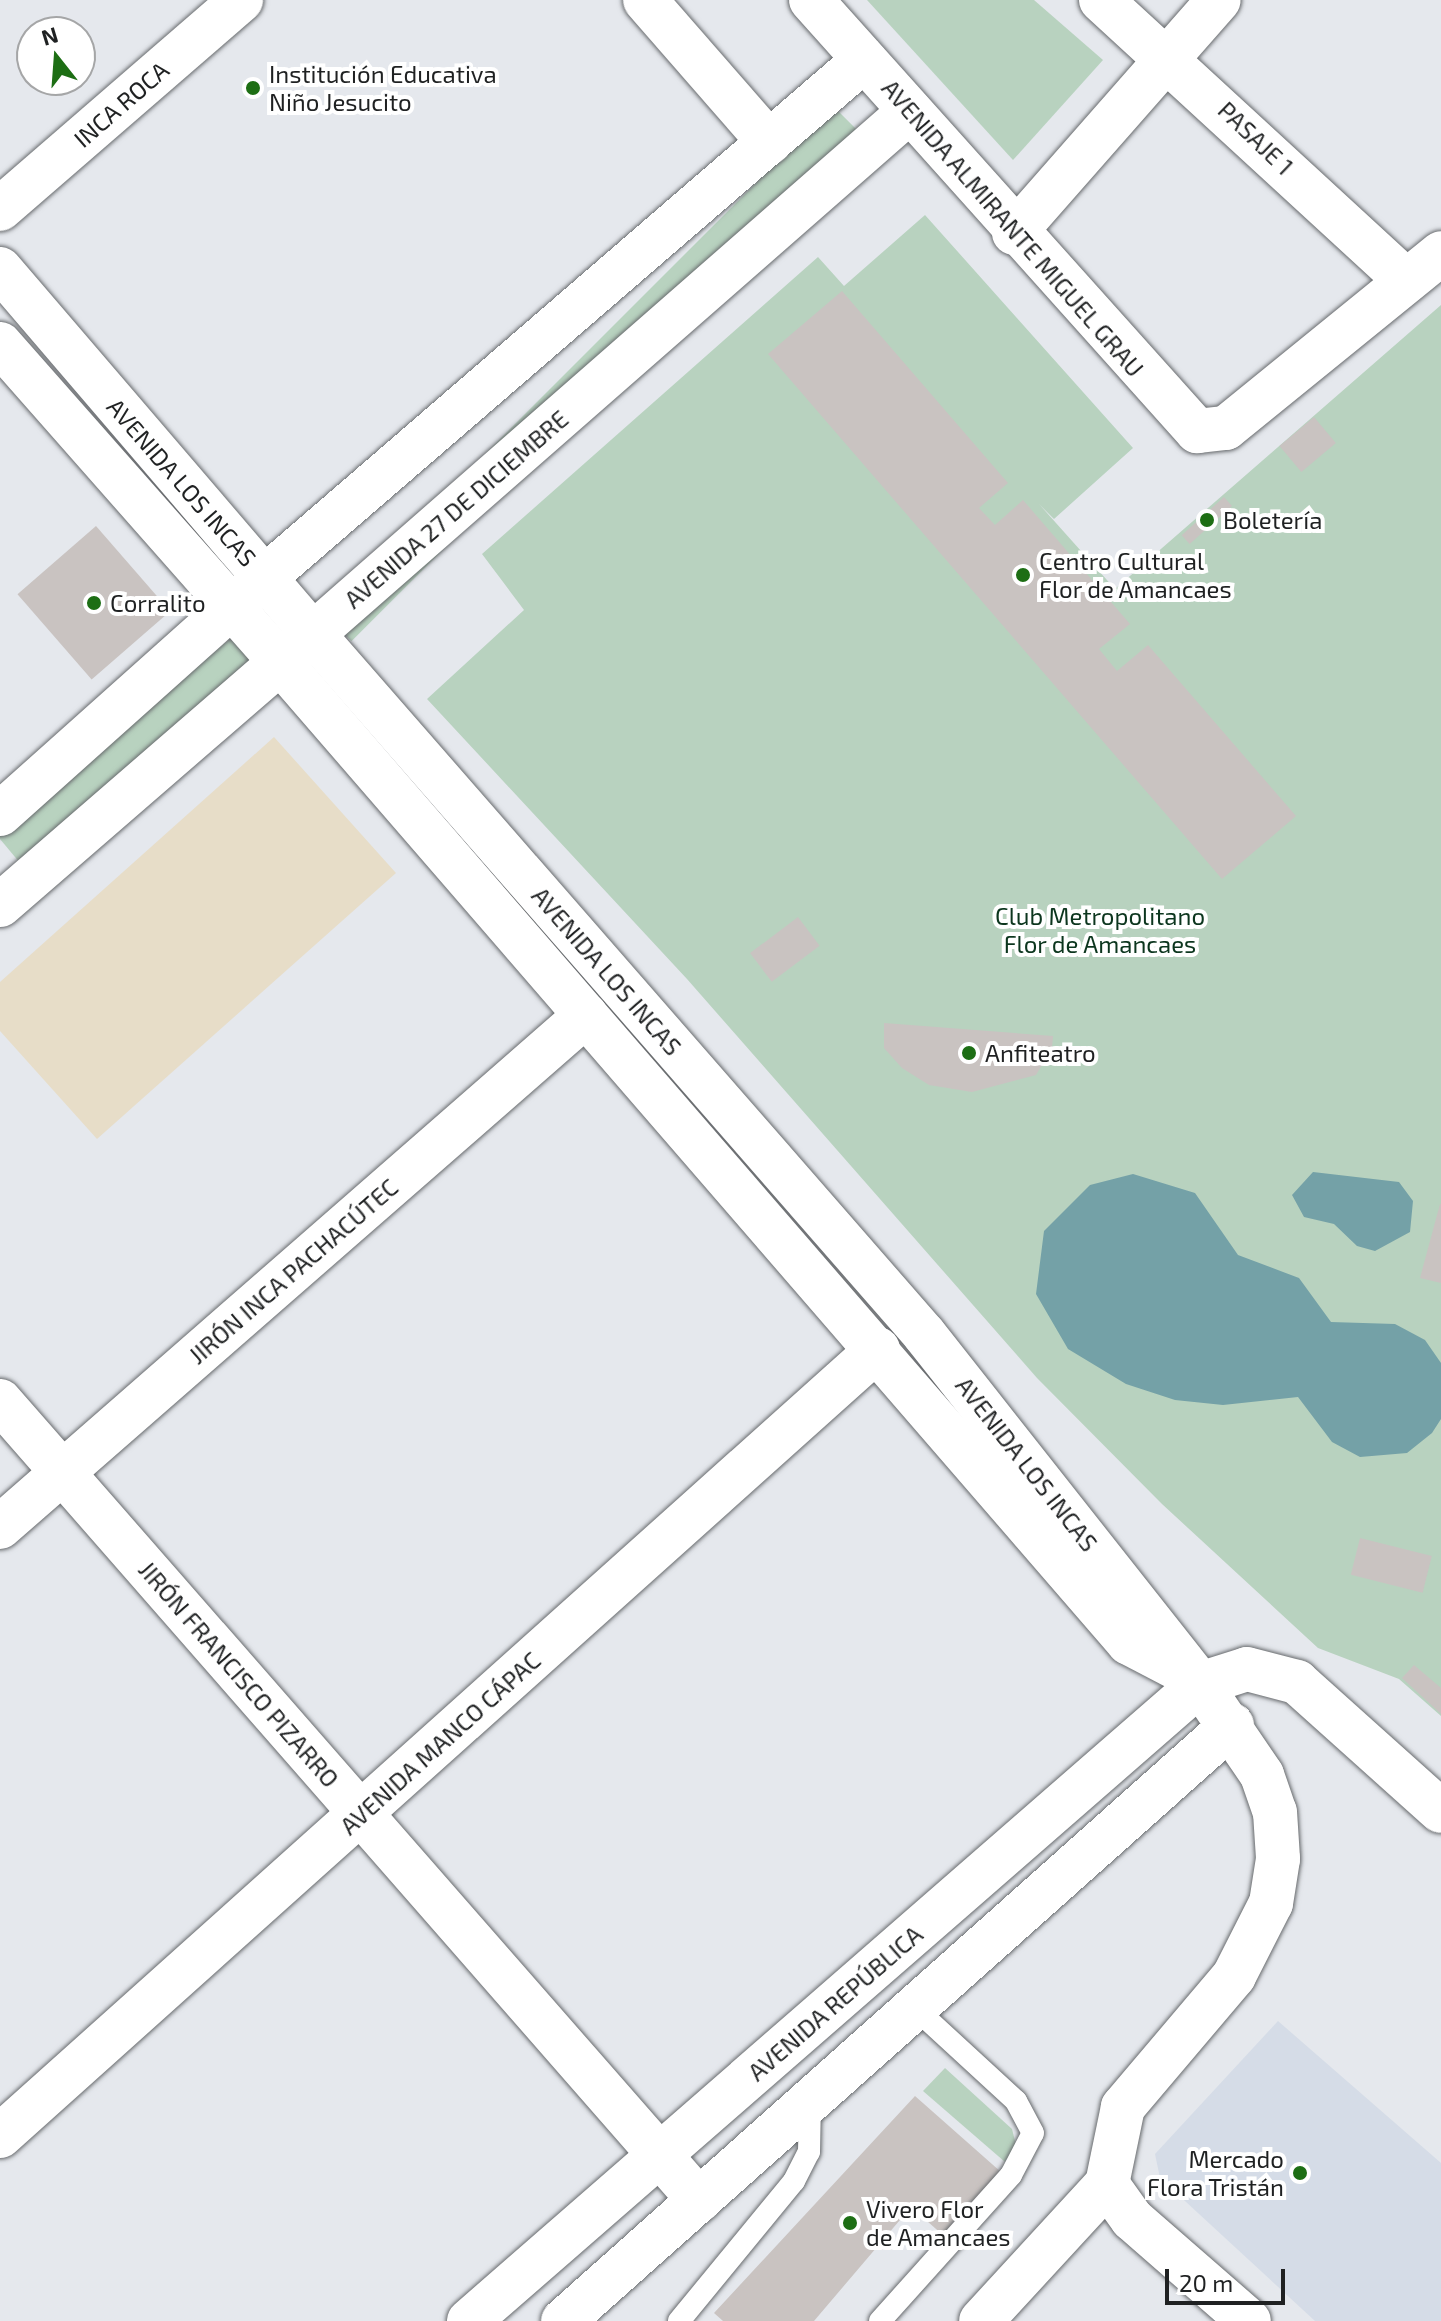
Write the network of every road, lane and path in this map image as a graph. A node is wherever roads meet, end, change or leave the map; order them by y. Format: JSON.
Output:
{"nodes":[{"id":1,"x":241,"y":0,"type":"edge"},
{"id":2,"x":645,"y":0,"type":"edge"},
{"id":3,"x":811,"y":0,"type":"edge"},
{"id":4,"x":1101,"y":0,"type":"edge"},
{"id":5,"x":1219,"y":0,"type":"edge"},
{"id":6,"x":1170,"y":56,"type":"junction"},
{"id":7,"x":864,"y":60,"type":"junction"},
{"id":8,"x":910,"y":111,"type":"junction"},
{"id":9,"x":769,"y":142,"type":"junction"},
{"id":10,"x":0,"y":209,"type":"edge"},
{"id":11,"x":1014,"y":233,"type":"junction"},
{"id":12,"x":1441,"y":253,"type":"edge"},
{"id":13,"x":0,"y":269,"type":"edge"},
{"id":14,"x":1407,"y":281,"type":"junction"},
{"id":15,"x":0,"y":344,"type":"edge"},
{"id":16,"x":264,"y":578,"type":"junction"},
{"id":17,"x":230,"y":607,"type":"junction"},
{"id":18,"x":313,"y":634,"type":"junction"},
{"id":19,"x":280,"y":662,"type":"junction"},
{"id":20,"x":0,"y":814,"type":"edge"},
{"id":21,"x":0,"y":905,"type":"edge"},
{"id":22,"x":586,"y":1015,"type":"junction"},
{"id":23,"x":878,"y":1349,"type":"junction"},
{"id":24,"x":0,"y":1401,"type":"edge"},
{"id":25,"x":63,"y":1472,"type":"junction"},
{"id":26,"x":0,"y":1527,"type":"edge"},
{"id":27,"x":1200,"y":1684,"type":"junction"},
{"id":28,"x":1232,"y":1725,"type":"junction"},
{"id":29,"x":1441,"y":1811,"type":"edge"},
{"id":30,"x":362,"y":1814,"type":"junction"},
{"id":31,"x":915,"y":2008,"type":"junction"},
{"id":32,"x":810,"y":2100,"type":"junction"},
{"id":33,"x":0,"y":2136,"type":"edge"},
{"id":34,"x":661,"y":2155,"type":"junction"},
{"id":35,"x":1107,"y":2184,"type":"junction"},
{"id":36,"x":699,"y":2200,"type":"junction"},
{"id":37,"x":469,"y":2321,"type":"edge"},
{"id":38,"x":563,"y":2321,"type":"edge"},
{"id":39,"x":679,"y":2321,"type":"edge"},
{"id":40,"x":880,"y":2321,"type":"edge"},
{"id":41,"x":981,"y":2321,"type":"edge"},
{"id":42,"x":1249,"y":2321,"type":"edge"}],
"edges":[{"from":1,"to":10,"type":"street","name":"INCA ROCA"},
{"from":2,"to":9,"type":"street"},
{"from":3,"to":7,"type":"street","name":"AVENIDA ALMIRANTE MIGUEL GRAU"},
{"from":4,"to":6,"type":"street","name":"PASAJE 1"},
{"from":5,"to":6,"type":"street"},
{"from":6,"to":11,"type":"street"},
{"from":6,"to":14,"type":"street","name":"PASAJE 1"},
{"from":7,"to":8,"type":"street","name":"AVENIDA ALMIRANTE MIGUEL GRAU"},
{"from":7,"to":9,"type":"street"},
{"from":8,"to":11,"type":"street","name":"AVENIDA ALMIRANTE MIGUEL GRAU"},
{"from":8,"to":18,"type":"street","name":"AVENIDA 27 DE DICIEMBRE"},
{"from":9,"to":16,"type":"street"},
{"from":11,"to":14,"type":"street","name":"AVENIDA ALMIRANTE MIGUEL GRAU"},
{"from":12,"to":14,"type":"street"},
{"from":13,"to":16,"type":"street","name":"AVENIDA LOS INCAS"},
{"from":15,"to":17,"type":"street","name":"AVENIDA LOS INCAS"},
{"from":16,"to":17,"type":"street"},
{"from":16,"to":18,"type":"street","name":"AVENIDA LOS INCAS"},
{"from":17,"to":19,"type":"street","name":"AVENIDA LOS INCAS"},
{"from":17,"to":20,"type":"street"},
{"from":18,"to":19,"type":"street","name":"AVENIDA 27 DE DICIEMBRE"},
{"from":18,"to":27,"type":"street","name":"AVENIDA LOS INCAS"},
{"from":19,"to":21,"type":"street","name":"AVENIDA 27 DE DICIEMBRE"},
{"from":19,"to":22,"type":"street","name":"AVENIDA LOS INCAS"},
{"from":22,"to":23,"type":"street","name":"AVENIDA LOS INCAS"},
{"from":22,"to":25,"type":"street","name":"JIRÓN INCA PACHACÚTEC"},
{"from":23,"to":27,"type":"street","name":"AVENIDA LOS INCAS"},
{"from":23,"to":30,"type":"street","name":"AVENIDA MANCO CÁPAC"},
{"from":24,"to":25,"type":"street","name":"JIRÓN FRANCISCO PIZARRO"},
{"from":25,"to":26,"type":"street","name":"JIRÓN INCA PACHACÚTEC"},
{"from":25,"to":30,"type":"street","name":"JIRÓN FRANCISCO PIZARRO"},
{"from":27,"to":28,"type":"street"},
{"from":27,"to":29,"type":"street"},
{"from":27,"to":34,"type":"street","name":"AVENIDA REPÚBLICA"},
{"from":28,"to":31,"type":"street"},
{"from":28,"to":35,"type":"street"},
{"from":30,"to":33,"type":"street","name":"AVENIDA MANCO CÁPAC"},
{"from":30,"to":34,"type":"street","name":"JIRÓN FRANCISCO PIZARRO"},
{"from":31,"to":32,"type":"street"},
{"from":31,"to":40,"type":"lane"},
{"from":32,"to":36,"type":"street"},
{"from":32,"to":39,"type":"lane"},
{"from":34,"to":36,"type":"street","name":"JIRÓN FRANCISCO PIZARRO"},
{"from":34,"to":37,"type":"street","name":"AVENIDA REPÚBLICA"},
{"from":35,"to":41,"type":"street"},
{"from":35,"to":42,"type":"street"},
{"from":36,"to":38,"type":"street"}]}
